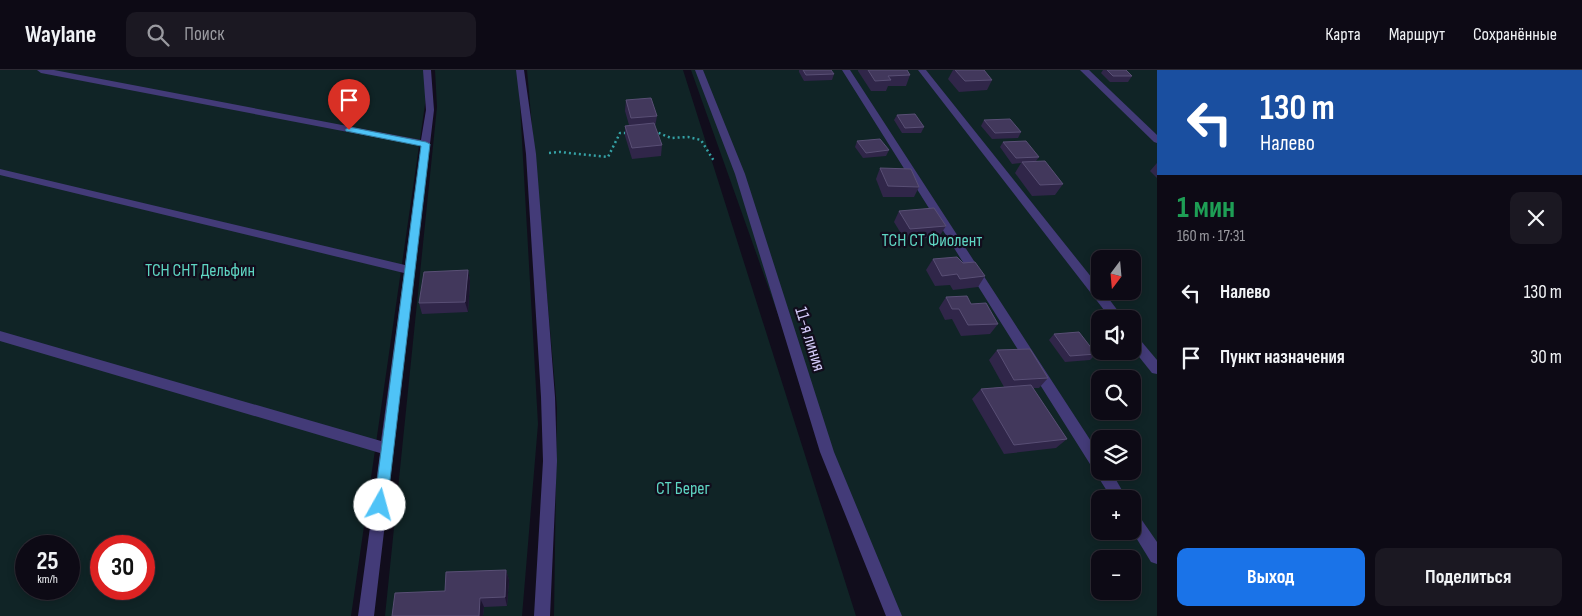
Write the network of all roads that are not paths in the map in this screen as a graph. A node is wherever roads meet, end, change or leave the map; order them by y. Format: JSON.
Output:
{"nodes":[{"id":1,"x":41,"y":70,"type":"edge"},
{"id":2,"x":427,"y":70,"type":"edge"},
{"id":3,"x":520,"y":70,"type":"edge"},
{"id":4,"x":698,"y":70,"type":"edge"},
{"id":5,"x":846,"y":70,"type":"edge"},
{"id":6,"x":922,"y":70,"type":"edge"},
{"id":7,"x":1084,"y":70,"type":"edge"},
{"id":8,"x":1157,"y":140,"type":"edge"},
{"id":9,"x":426,"y":144,"type":"junction"},
{"id":10,"x":0,"y":172,"type":"edge"},
{"id":11,"x":410,"y":270,"type":"junction"},
{"id":12,"x":1111,"y":310,"type":"edge"},
{"id":13,"x":0,"y":336,"type":"edge"},
{"id":14,"x":1141,"y":349,"type":"edge"},
{"id":15,"x":1157,"y":369,"type":"edge"},
{"id":16,"x":387,"y":449,"type":"junction"},
{"id":17,"x":1091,"y":453,"type":"edge"},
{"id":18,"x":1141,"y":532,"type":"edge"},
{"id":19,"x":1157,"y":556,"type":"edge"},
{"id":20,"x":366,"y":616,"type":"edge"},
{"id":21,"x":542,"y":616,"type":"edge"},
{"id":22,"x":894,"y":616,"type":"edge"}],
"edges":[{"from":1,"to":9,"type":"street"},
{"from":2,"to":9,"type":"street"},
{"from":3,"to":21,"type":"street"},
{"from":4,"to":22,"type":"street","name":"11-я линия"},
{"from":5,"to":17,"type":"street"},
{"from":6,"to":12,"type":"street"},
{"from":7,"to":8,"type":"street"},
{"from":9,"to":11,"type":"street"},
{"from":10,"to":11,"type":"street"},
{"from":11,"to":16,"type":"street"},
{"from":13,"to":16,"type":"street"},
{"from":14,"to":15,"type":"street"},
{"from":16,"to":20,"type":"street"},
{"from":18,"to":19,"type":"street"}]}
